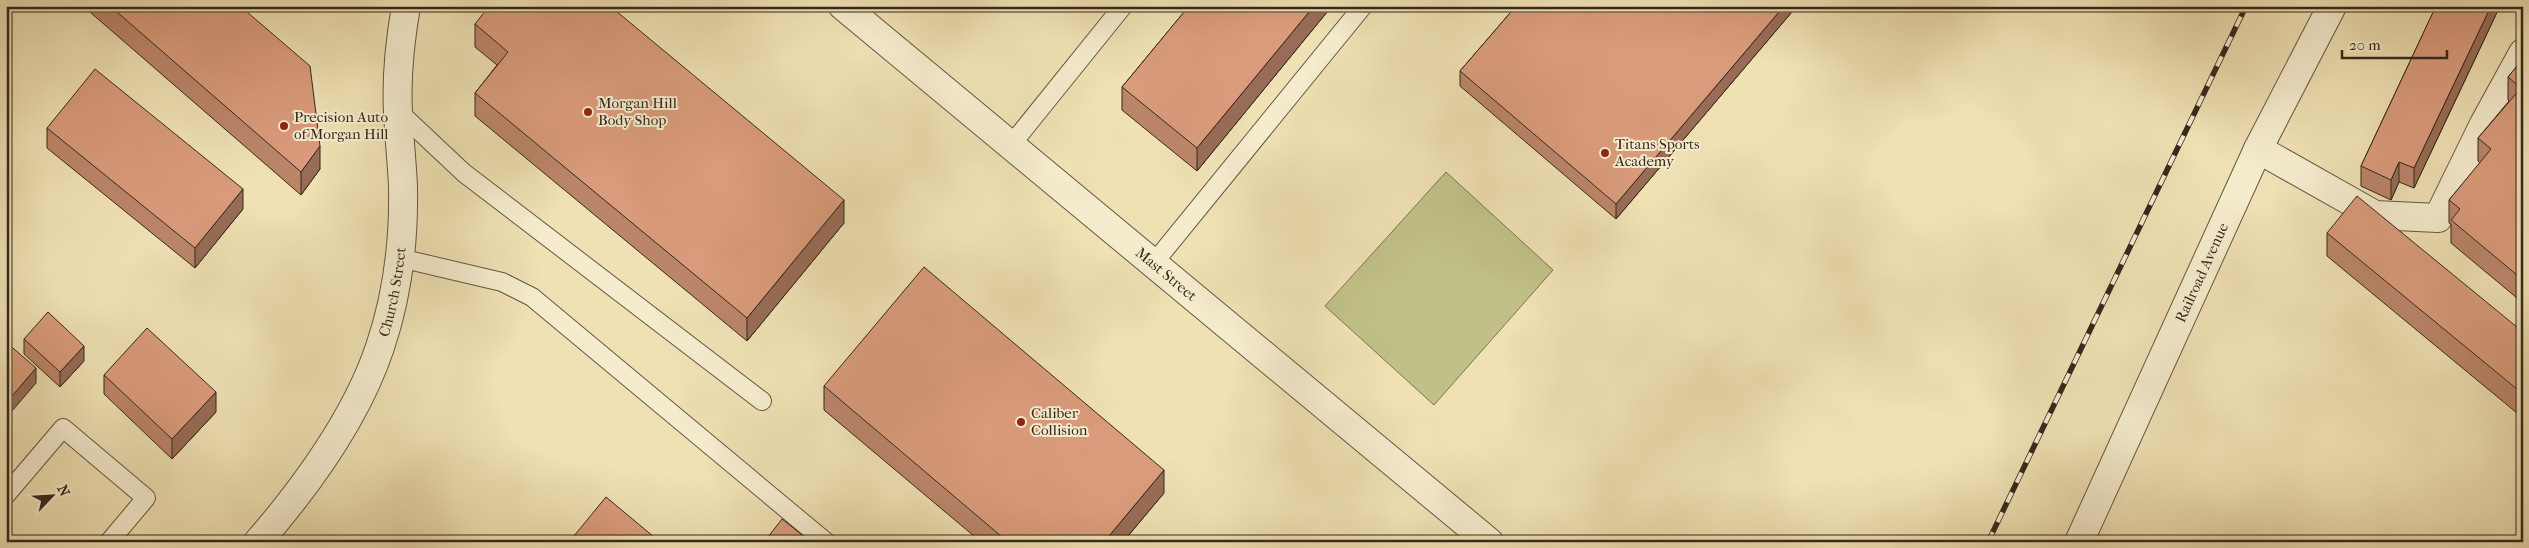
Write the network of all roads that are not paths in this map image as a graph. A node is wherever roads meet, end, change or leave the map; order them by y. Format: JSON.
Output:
{"nodes":[{"id":1,"x":406,"y":6,"type":"edge"},
{"id":2,"x":843,"y":6,"type":"edge"},
{"id":3,"x":1123,"y":6,"type":"edge"},
{"id":4,"x":1363,"y":6,"type":"edge"},
{"id":5,"x":2332,"y":6,"type":"edge"},
{"id":6,"x":2523,"y":53,"type":"edge"},
{"id":7,"x":398,"y":110,"type":"junction"},
{"id":8,"x":1011,"y":145,"type":"junction"},
{"id":9,"x":2258,"y":149,"type":"junction"},
{"id":10,"x":400,"y":258,"type":"junction"},
{"id":11,"x":1153,"y":264,"type":"junction"},
{"id":12,"x":762,"y":401,"type":"dead end"},
{"id":13,"x":6,"y":495,"type":"edge"},
{"id":14,"x":109,"y":542,"type":"edge"},
{"id":15,"x":258,"y":542,"type":"edge"},
{"id":16,"x":826,"y":542,"type":"edge"},
{"id":17,"x":1488,"y":542,"type":"edge"},
{"id":18,"x":2079,"y":542,"type":"edge"}],
"edges":[{"from":1,"to":7,"type":"street","name":"Church Street"},
{"from":2,"to":8,"type":"street","name":"Mast Street"},
{"from":3,"to":8,"type":"lane"},
{"from":4,"to":11,"type":"lane"},
{"from":5,"to":9,"type":"street","name":"Railroad Avenue"},
{"from":6,"to":9,"type":"street"},
{"from":7,"to":10,"type":"street","name":"Church Street"},
{"from":7,"to":12,"type":"lane"},
{"from":8,"to":11,"type":"street","name":"Mast Street"},
{"from":9,"to":18,"type":"street","name":"Railroad Avenue"},
{"from":10,"to":15,"type":"street","name":"Church Street"},
{"from":10,"to":16,"type":"lane"},
{"from":11,"to":17,"type":"street","name":"Mast Street"},
{"from":13,"to":14,"type":"lane"}]}
